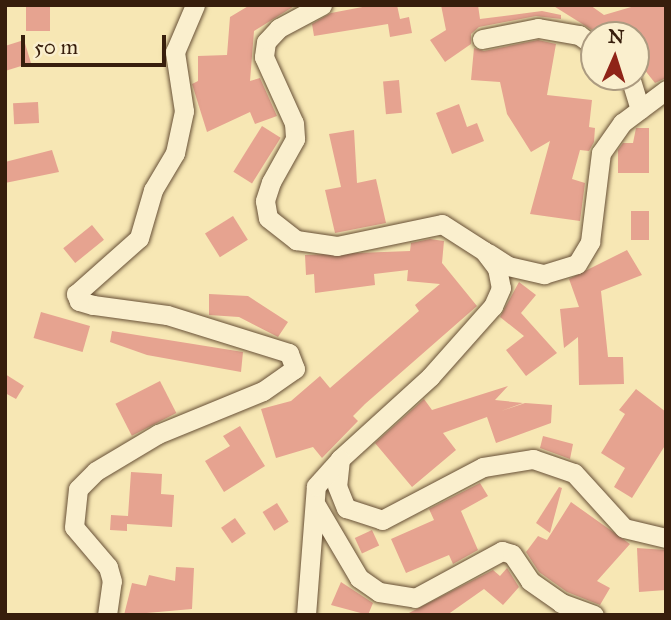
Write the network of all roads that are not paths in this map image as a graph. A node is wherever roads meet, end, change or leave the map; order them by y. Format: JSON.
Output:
{"nodes":[{"id":1,"x":195,"y":5,"type":"edge"},
{"id":2,"x":321,"y":5,"type":"edge"},
{"id":3,"x":580,"y":36,"type":"edge"},
{"id":4,"x":482,"y":39,"type":"dead end"},
{"id":5,"x":666,"y":90,"type":"edge"},
{"id":6,"x":634,"y":91,"type":"edge"},
{"id":7,"x":640,"y":109,"type":"junction"},
{"id":8,"x":484,"y":251,"type":"junction"},
{"id":9,"x":340,"y":459,"type":"junction"},
{"id":10,"x":316,"y":505,"type":"junction"},
{"id":11,"x":666,"y":538,"type":"edge"},
{"id":12,"x":107,"y":615,"type":"edge"},
{"id":13,"x":306,"y":615,"type":"edge"},
{"id":14,"x":594,"y":615,"type":"edge"}],
"edges":[{"from":1,"to":12,"type":"street"},
{"from":2,"to":8,"type":"street"},
{"from":3,"to":4,"type":"street"},
{"from":5,"to":7,"type":"street"},
{"from":6,"to":7,"type":"street"},
{"from":7,"to":8,"type":"street"},
{"from":8,"to":9,"type":"street"},
{"from":9,"to":10,"type":"street"},
{"from":9,"to":11,"type":"street"},
{"from":10,"to":13,"type":"street"},
{"from":10,"to":14,"type":"street"}]}
